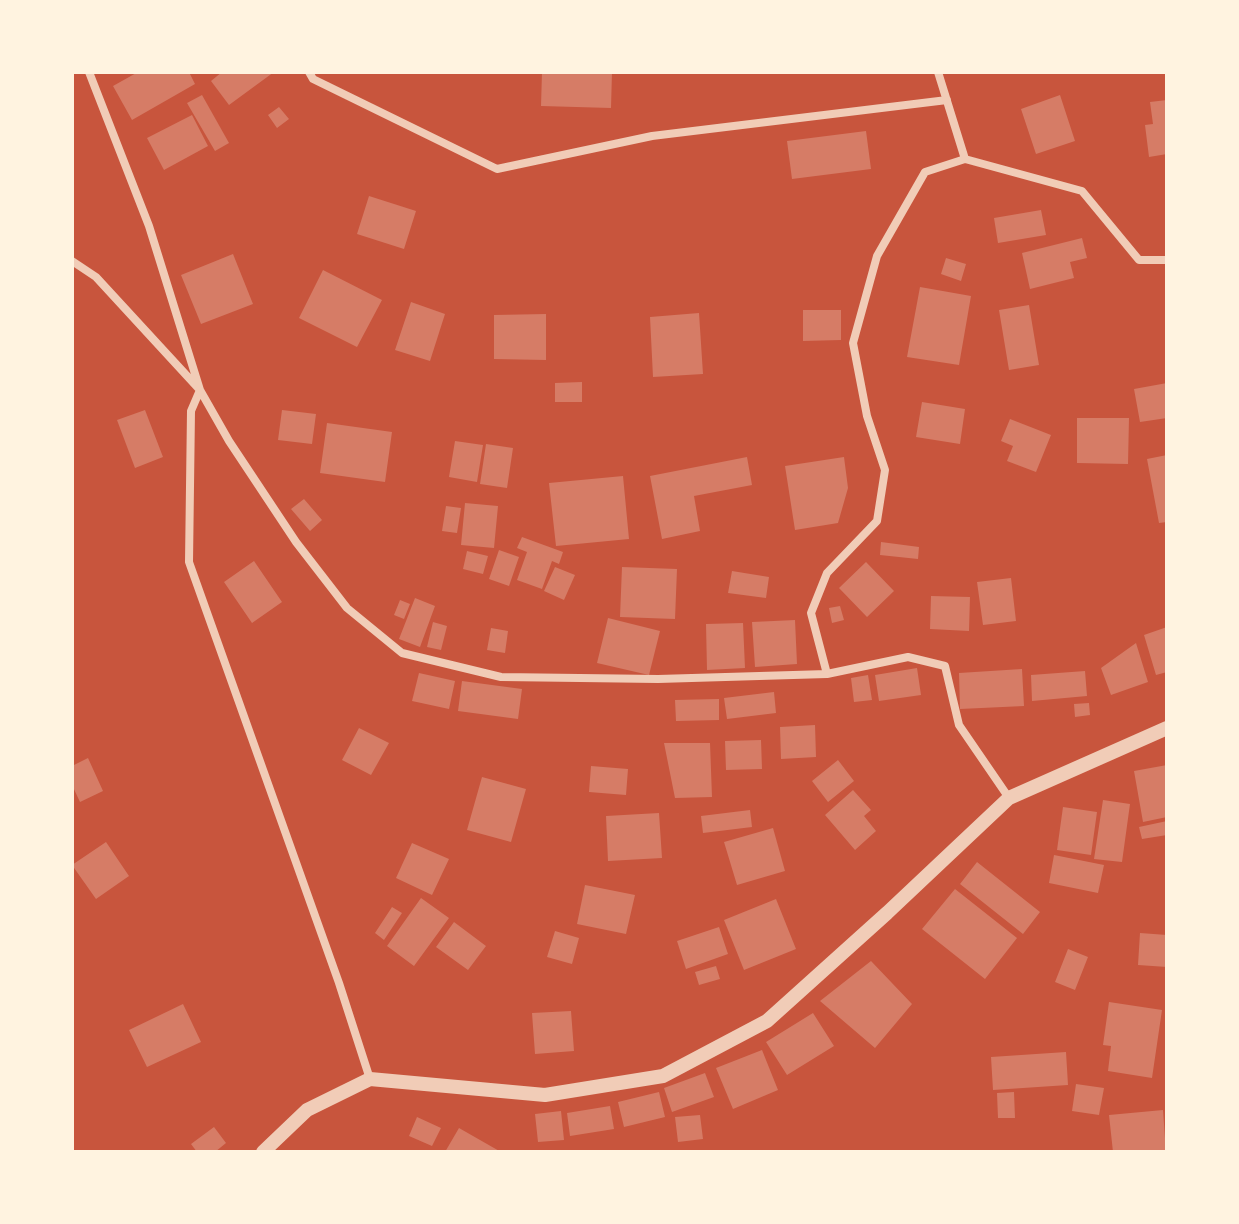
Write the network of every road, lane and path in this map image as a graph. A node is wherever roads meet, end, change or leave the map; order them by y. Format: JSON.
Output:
{"nodes":[{"id":1,"x":89,"y":72,"type":"edge"},
{"id":2,"x":309,"y":72,"type":"edge"},
{"id":3,"x":938,"y":72,"type":"edge"},
{"id":4,"x":947,"y":100,"type":"junction"},
{"id":5,"x":965,"y":159,"type":"junction"},
{"id":6,"x":1167,"y":260,"type":"edge"},
{"id":7,"x":72,"y":261,"type":"edge"},
{"id":8,"x":200,"y":390,"type":"junction"},
{"id":9,"x":827,"y":674,"type":"junction"},
{"id":10,"x":1167,"y":728,"type":"edge"},
{"id":11,"x":1009,"y":798,"type":"junction"},
{"id":12,"x":370,"y":1079,"type":"junction"},
{"id":13,"x":263,"y":1152,"type":"edge"}],
"edges":[{"from":1,"to":8,"type":"street"},
{"from":2,"to":4,"type":"street"},
{"from":3,"to":4,"type":"street"},
{"from":4,"to":5,"type":"street"},
{"from":5,"to":6,"type":"street"},
{"from":5,"to":9,"type":"street"},
{"from":7,"to":8,"type":"street"},
{"from":8,"to":9,"type":"street"},
{"from":8,"to":12,"type":"street"},
{"from":9,"to":11,"type":"street"},
{"from":10,"to":11,"type":"street"},
{"from":11,"to":12,"type":"street"},
{"from":12,"to":13,"type":"street"}]}
